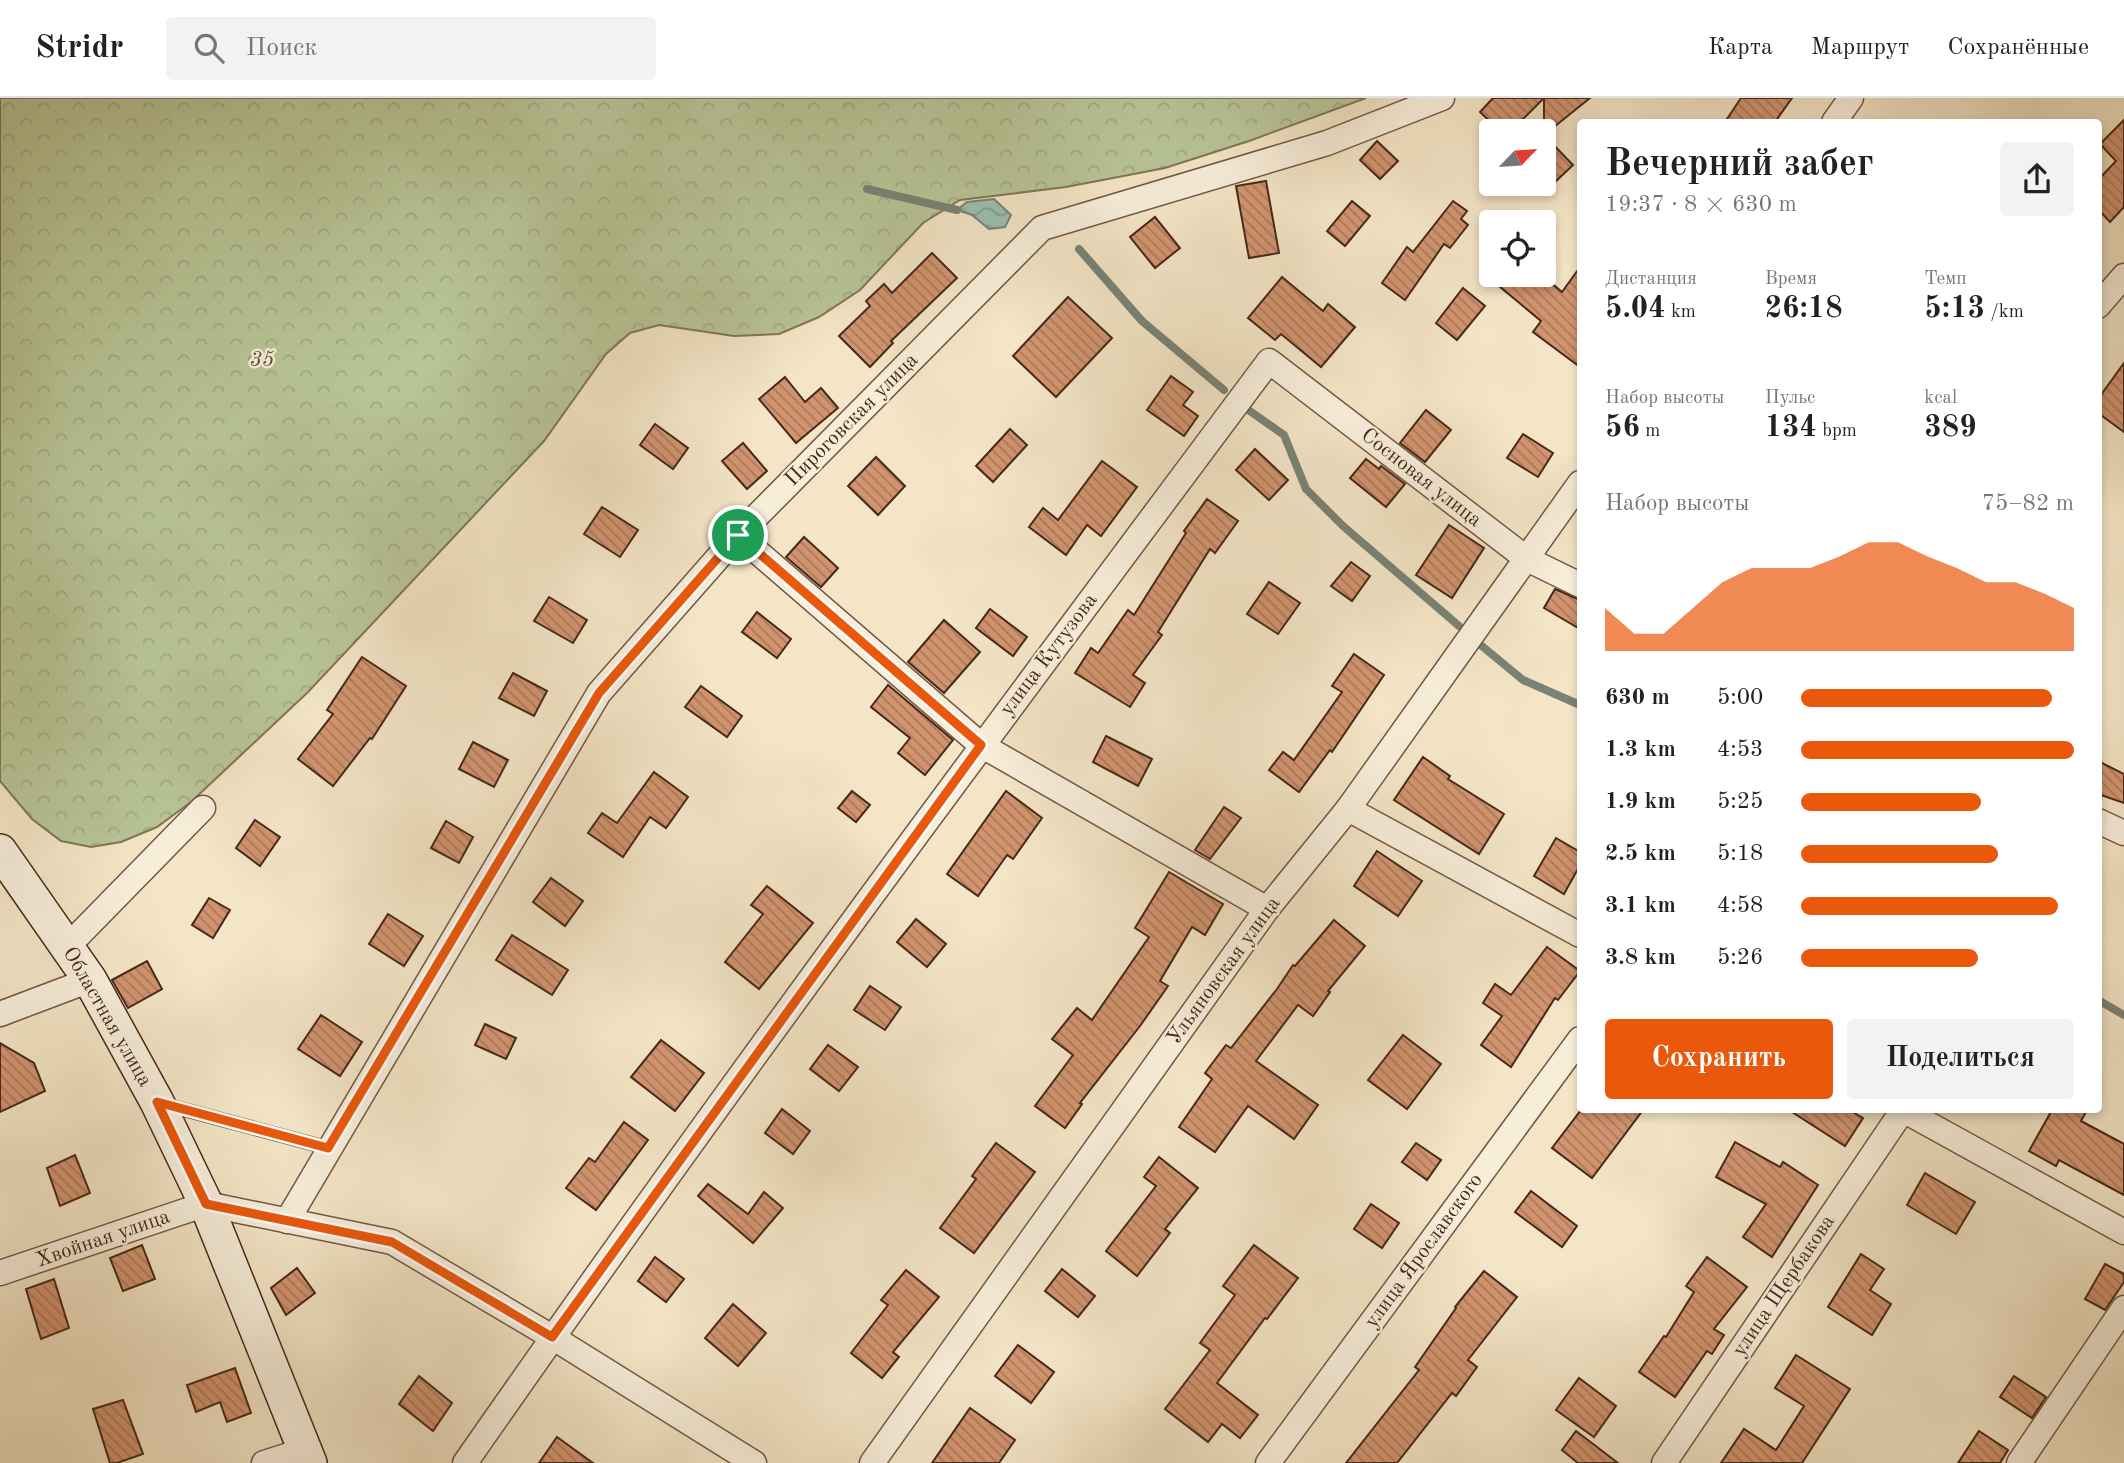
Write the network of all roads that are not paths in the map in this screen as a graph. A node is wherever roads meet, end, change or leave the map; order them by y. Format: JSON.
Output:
{"nodes":[{"id":1,"x":1442,"y":98,"type":"edge"},
{"id":2,"x":1851,"y":98,"type":"edge"},
{"id":3,"x":1836,"y":119,"type":"edge"},
{"id":4,"x":2124,"y":276,"type":"edge"},
{"id":5,"x":2102,"y":301,"type":"edge"},
{"id":6,"x":1269,"y":361,"type":"joint"},
{"id":7,"x":1577,"y":487,"type":"edge"},
{"id":8,"x":738,"y":535,"type":"junction"},
{"id":9,"x":1527,"y":559,"type":"junction"},
{"id":10,"x":1577,"y":583,"type":"edge"},
{"id":11,"x":981,"y":745,"type":"junction"},
{"id":12,"x":203,"y":808,"type":"dead end"},
{"id":13,"x":1348,"y":809,"type":"junction"},
{"id":14,"x":2102,"y":823,"type":"edge"},
{"id":15,"x":2124,"y":833,"type":"edge"},
{"id":16,"x":0,"y":852,"type":"edge"},
{"id":17,"x":1267,"y":909,"type":"junction"},
{"id":18,"x":1577,"y":933,"type":"edge"},
{"id":19,"x":67,"y":947,"type":"junction"},
{"id":20,"x":90,"y":980,"type":"junction"},
{"id":21,"x":0,"y":1014,"type":"edge"},
{"id":22,"x":1577,"y":1043,"type":"edge"},
{"id":23,"x":157,"y":1102,"type":"junction"},
{"id":24,"x":1901,"y":1113,"type":"edge"},
{"id":25,"x":1908,"y":1113,"type":"edge"},
{"id":26,"x":328,"y":1148,"type":"junction"},
{"id":27,"x":206,"y":1204,"type":"junction"},
{"id":28,"x":287,"y":1221,"type":"junction"},
{"id":29,"x":2124,"y":1231,"type":"edge"},
{"id":30,"x":0,"y":1273,"type":"edge"},
{"id":31,"x":2124,"y":1308,"type":"edge"},
{"id":32,"x":552,"y":1337,"type":"junction"},
{"id":33,"x":308,"y":1456,"type":"edge"},
{"id":34,"x":264,"y":1463,"type":"edge"},
{"id":35,"x":465,"y":1463,"type":"edge"},
{"id":36,"x":754,"y":1463,"type":"edge"},
{"id":37,"x":872,"y":1463,"type":"edge"},
{"id":38,"x":1268,"y":1463,"type":"edge"},
{"id":39,"x":1664,"y":1463,"type":"edge"},
{"id":40,"x":2019,"y":1463,"type":"edge"}],
"edges":[{"from":1,"to":8,"type":"street","name":"Пироговская улица"},
{"from":2,"to":3,"type":"street"},
{"from":4,"to":5,"type":"street"},
{"from":6,"to":9,"type":"street","name":"Сосновая улица"},
{"from":6,"to":11,"type":"street","name":"улица Кутузова"},
{"from":7,"to":9,"type":"street","name":"Ульяновская улица"},
{"from":8,"to":11,"type":"street"},
{"from":8,"to":26,"type":"street","name":"Пироговская улица"},
{"from":9,"to":10,"type":"street","name":"Сосновая улица"},
{"from":9,"to":13,"type":"street","name":"Ульяновская улица"},
{"from":11,"to":17,"type":"street"},
{"from":11,"to":32,"type":"street","name":"улица Кутузова"},
{"from":12,"to":19,"type":"street"},
{"from":13,"to":17,"type":"street","name":"Ульяновская улица"},
{"from":13,"to":18,"type":"street"},
{"from":14,"to":15,"type":"street"},
{"from":16,"to":19,"type":"main road","name":"Областная улица"},
{"from":17,"to":37,"type":"street","name":"Ульяновская улица"},
{"from":19,"to":20,"type":"main road","name":"Областная улица"},
{"from":20,"to":21,"type":"street"},
{"from":20,"to":23,"type":"main road","name":"Областная улица"},
{"from":22,"to":38,"type":"street","name":"улица Ярославского"},
{"from":23,"to":26,"type":"lane"},
{"from":23,"to":27,"type":"main road","name":"Областная улица"},
{"from":24,"to":39,"type":"street","name":"улица Щербакова"},
{"from":25,"to":29,"type":"street"},
{"from":26,"to":28,"type":"street","name":"Пироговская улица"},
{"from":27,"to":28,"type":"street"},
{"from":27,"to":30,"type":"street","name":"Хвойная улица"},
{"from":27,"to":33,"type":"main road","name":"Областная улица"},
{"from":28,"to":32,"type":"street"},
{"from":31,"to":40,"type":"street"},
{"from":32,"to":35,"type":"street","name":"улица Кутузова"},
{"from":32,"to":36,"type":"street"},
{"from":33,"to":34,"type":"street"}]}
